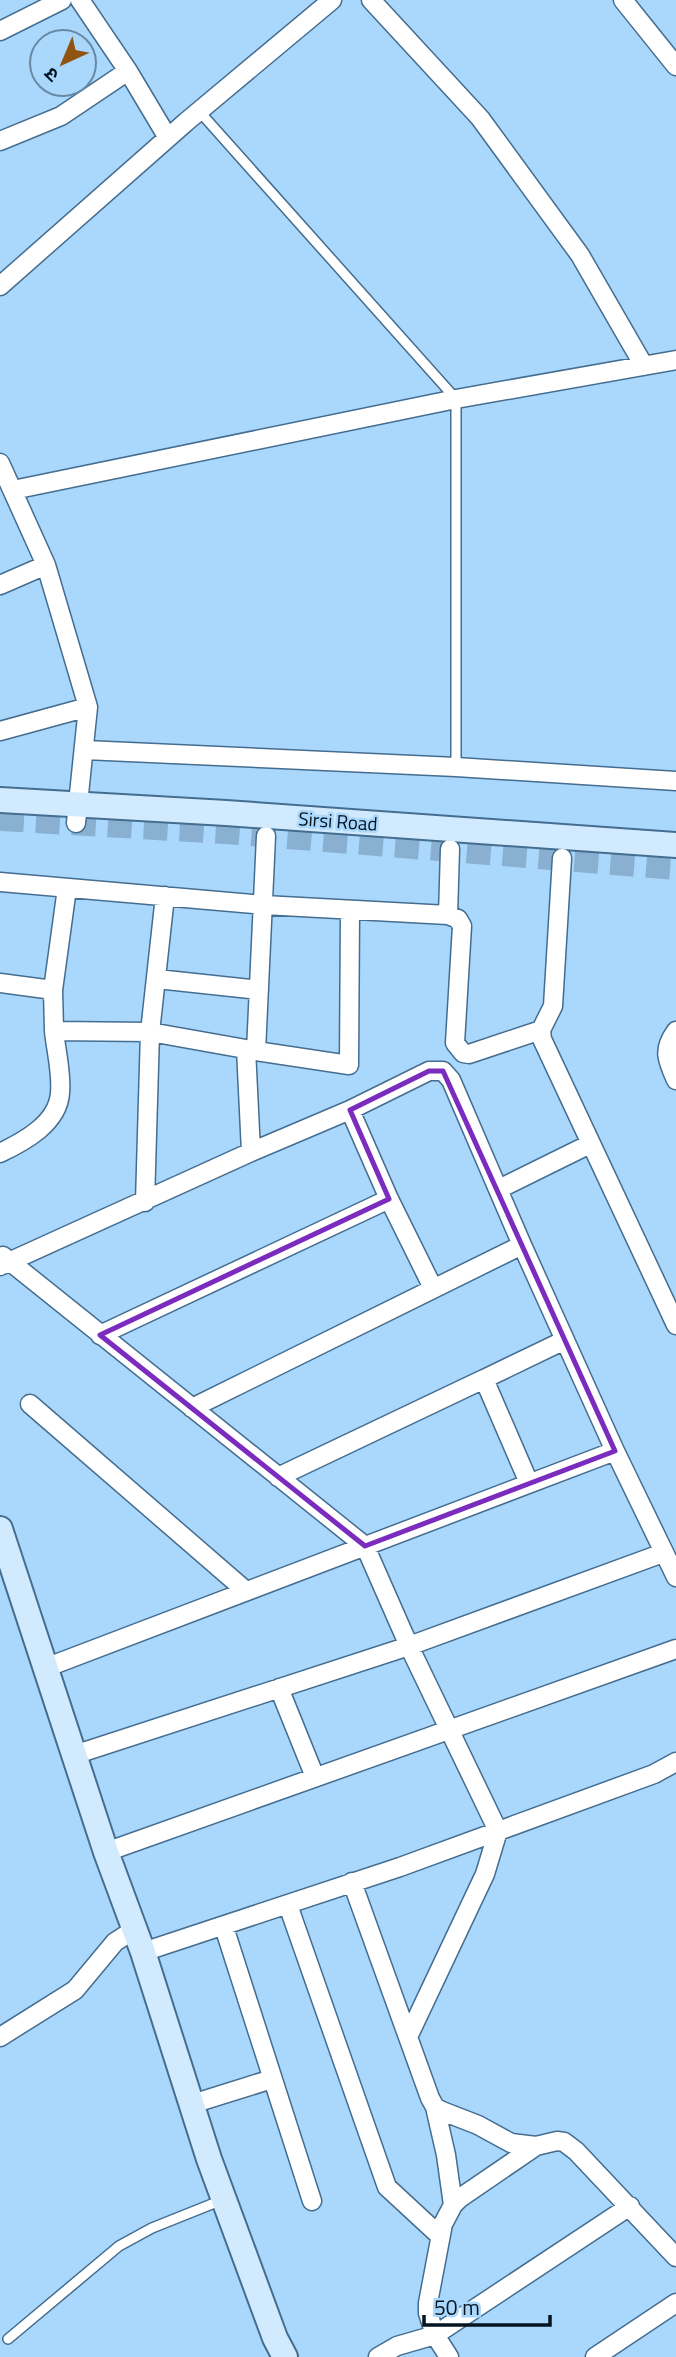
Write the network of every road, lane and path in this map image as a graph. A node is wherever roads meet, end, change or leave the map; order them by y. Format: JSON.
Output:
{"nodes":[{"id":1,"x":62,"y":0,"type":"edge"},
{"id":2,"x":80,"y":0,"type":"edge"},
{"id":3,"x":332,"y":0,"type":"edge"},
{"id":4,"x":371,"y":0,"type":"edge"},
{"id":5,"x":623,"y":0,"type":"edge"},
{"id":6,"x":0,"y":31,"type":"edge"},
{"id":7,"x":676,"y":66,"type":"edge"},
{"id":8,"x":128,"y":71,"type":"junction"},
{"id":9,"x":199,"y":111,"type":"junction"},
{"id":10,"x":167,"y":138,"type":"junction"},
{"id":11,"x":0,"y":141,"type":"edge"},
{"id":12,"x":0,"y":286,"type":"edge"},
{"id":13,"x":676,"y":360,"type":"edge"},
{"id":14,"x":644,"y":366,"type":"junction"},
{"id":15,"x":456,"y":399,"type":"junction"},
{"id":16,"x":0,"y":463,"type":"edge"},
{"id":17,"x":13,"y":490,"type":"junction"},
{"id":18,"x":46,"y":565,"type":"junction"},
{"id":19,"x":0,"y":585,"type":"edge"},
{"id":20,"x":88,"y":707,"type":"junction"},
{"id":21,"x":0,"y":731,"type":"edge"},
{"id":22,"x":85,"y":750,"type":"junction"},
{"id":23,"x":456,"y":767,"type":"junction"},
{"id":24,"x":676,"y":781,"type":"edge"},
{"id":25,"x":0,"y":800,"type":"edge"},
{"id":26,"x":77,"y":815,"type":"junction"},
{"id":27,"x":266,"y":836,"type":"dead end"},
{"id":28,"x":676,"y":845,"type":"edge"},
{"id":29,"x":450,"y":849,"type":"dead end"},
{"id":30,"x":562,"y":858,"type":"dead end"},
{"id":31,"x":0,"y":882,"type":"edge"},
{"id":32,"x":67,"y":888,"type":"junction"},
{"id":33,"x":165,"y":896,"type":"junction"},
{"id":34,"x":264,"y":905,"type":"junction"},
{"id":35,"x":350,"y":911,"type":"junction"},
{"id":36,"x":448,"y":915,"type":"junction"},
{"id":37,"x":157,"y":979,"type":"junction"},
{"id":38,"x":0,"y":983,"type":"edge"},
{"id":39,"x":53,"y":990,"type":"junction"},
{"id":40,"x":259,"y":990,"type":"junction"},
{"id":41,"x":541,"y":1030,"type":"junction"},
{"id":42,"x":54,"y":1031,"type":"junction"},
{"id":43,"x":676,"y":1031,"type":"edge"},
{"id":44,"x":150,"y":1032,"type":"junction"},
{"id":45,"x":251,"y":1050,"type":"junction"},
{"id":46,"x":676,"y":1080,"type":"edge"},
{"id":47,"x":350,"y":1110,"type":"junction"},
{"id":48,"x":590,"y":1144,"type":"junction"},
{"id":49,"x":251,"y":1152,"type":"junction"},
{"id":50,"x":0,"y":1153,"type":"edge"},
{"id":51,"x":499,"y":1189,"type":"junction"},
{"id":52,"x":389,"y":1199,"type":"junction"},
{"id":53,"x":145,"y":1202,"type":"junction"},
{"id":54,"x":522,"y":1245,"type":"junction"},
{"id":55,"x":3,"y":1261,"type":"edge"},
{"id":56,"x":433,"y":1288,"type":"junction"},
{"id":57,"x":676,"y":1325,"type":"edge"},
{"id":58,"x":100,"y":1335,"type":"junction"},
{"id":59,"x":565,"y":1340,"type":"junction"},
{"id":60,"x":484,"y":1379,"type":"junction"},
{"id":61,"x":30,"y":1405,"type":"dead end"},
{"id":62,"x":192,"y":1408,"type":"junction"},
{"id":63,"x":615,"y":1451,"type":"junction"},
{"id":64,"x":278,"y":1477,"type":"junction"},
{"id":65,"x":529,"y":1483,"type":"junction"},
{"id":66,"x":2,"y":1546,"type":"edge"},
{"id":67,"x":365,"y":1546,"type":"junction"},
{"id":68,"x":663,"y":1553,"type":"junction"},
{"id":69,"x":676,"y":1577,"type":"edge"},
{"id":70,"x":246,"y":1591,"type":"junction"},
{"id":71,"x":409,"y":1646,"type":"junction"},
{"id":72,"x":676,"y":1649,"type":"edge"},
{"id":73,"x":46,"y":1668,"type":"junction"},
{"id":74,"x":279,"y":1688,"type":"junction"},
{"id":75,"x":450,"y":1731,"type":"junction"},
{"id":76,"x":74,"y":1755,"type":"junction"},
{"id":77,"x":676,"y":1762,"type":"edge"},
{"id":78,"x":316,"y":1777,"type":"junction"},
{"id":79,"x":498,"y":1831,"type":"junction"},
{"id":80,"x":106,"y":1852,"type":"junction"},
{"id":81,"x":352,"y":1882,"type":"junction"},
{"id":82,"x":288,"y":1905,"type":"junction"},
{"id":83,"x":223,"y":1927,"type":"junction"},
{"id":84,"x":139,"y":1940,"type":"junction"},
{"id":85,"x":408,"y":2037,"type":"junction"},
{"id":86,"x":0,"y":2038,"type":"edge"},
{"id":87,"x":272,"y":2079,"type":"junction"},
{"id":88,"x":192,"y":2104,"type":"junction"},
{"id":89,"x":435,"y":2107,"type":"junction"},
{"id":90,"x":536,"y":2146,"type":"junction"},
{"id":91,"x":224,"y":2199,"type":"junction"},
{"id":92,"x":312,"y":2201,"type":"dead end"},
{"id":93,"x":453,"y":2205,"type":"junction"},
{"id":94,"x":630,"y":2206,"type":"junction"},
{"id":95,"x":440,"y":2236,"type":"junction"},
{"id":96,"x":676,"y":2257,"type":"edge"},
{"id":97,"x":676,"y":2303,"type":"edge"},
{"id":98,"x":435,"y":2335,"type":"junction"},
{"id":99,"x":8,"y":2339,"type":"dead end"},
{"id":100,"x":285,"y":2357,"type":"edge"},
{"id":101,"x":378,"y":2357,"type":"edge"},
{"id":102,"x":449,"y":2357,"type":"edge"},
{"id":103,"x":595,"y":2357,"type":"edge"}],
"edges":[{"from":1,"to":6,"type":"street"},
{"from":2,"to":8,"type":"street"},
{"from":3,"to":9,"type":"street"},
{"from":4,"to":14,"type":"street"},
{"from":5,"to":7,"type":"street"},
{"from":8,"to":10,"type":"street"},
{"from":8,"to":11,"type":"street"},
{"from":9,"to":10,"type":"street"},
{"from":9,"to":15,"type":"lane"},
{"from":10,"to":12,"type":"street"},
{"from":13,"to":14,"type":"street"},
{"from":14,"to":15,"type":"street"},
{"from":15,"to":17,"type":"street"},
{"from":15,"to":23,"type":"lane"},
{"from":16,"to":17,"type":"street"},
{"from":17,"to":18,"type":"street"},
{"from":18,"to":19,"type":"street"},
{"from":18,"to":20,"type":"street"},
{"from":20,"to":21,"type":"street"},
{"from":20,"to":22,"type":"street"},
{"from":22,"to":23,"type":"street"},
{"from":22,"to":26,"type":"street"},
{"from":23,"to":24,"type":"street"},
{"from":25,"to":26,"type":"street","name":"Sirsi Road"},
{"from":26,"to":28,"type":"street","name":"Sirsi Road"},
{"from":27,"to":34,"type":"street"},
{"from":29,"to":36,"type":"street"},
{"from":30,"to":41,"type":"street"},
{"from":31,"to":32,"type":"street"},
{"from":32,"to":33,"type":"street"},
{"from":32,"to":39,"type":"street"},
{"from":33,"to":34,"type":"street"},
{"from":33,"to":37,"type":"street"},
{"from":34,"to":35,"type":"street"},
{"from":34,"to":40,"type":"street"},
{"from":35,"to":36,"type":"street"},
{"from":35,"to":45,"type":"street"},
{"from":36,"to":41,"type":"street"},
{"from":37,"to":40,"type":"street"},
{"from":37,"to":44,"type":"street"},
{"from":38,"to":39,"type":"street"},
{"from":39,"to":42,"type":"street"},
{"from":40,"to":45,"type":"street"},
{"from":41,"to":48,"type":"street"},
{"from":42,"to":44,"type":"street"},
{"from":42,"to":50,"type":"street"},
{"from":43,"to":46,"type":"street"},
{"from":44,"to":45,"type":"street"},
{"from":44,"to":53,"type":"street"},
{"from":45,"to":49,"type":"street"},
{"from":47,"to":49,"type":"street"},
{"from":47,"to":51,"type":"street"},
{"from":47,"to":52,"type":"street"},
{"from":48,"to":51,"type":"street"},
{"from":48,"to":57,"type":"street"},
{"from":49,"to":53,"type":"street"},
{"from":51,"to":54,"type":"street"},
{"from":52,"to":56,"type":"street"},
{"from":52,"to":58,"type":"street"},
{"from":53,"to":55,"type":"street"},
{"from":54,"to":56,"type":"street"},
{"from":54,"to":59,"type":"street"},
{"from":55,"to":58,"type":"street"},
{"from":56,"to":62,"type":"street"},
{"from":58,"to":62,"type":"street"},
{"from":59,"to":60,"type":"street"},
{"from":59,"to":63,"type":"street"},
{"from":60,"to":64,"type":"street"},
{"from":60,"to":65,"type":"street"},
{"from":61,"to":70,"type":"street"},
{"from":62,"to":64,"type":"street"},
{"from":63,"to":65,"type":"street"},
{"from":63,"to":68,"type":"street"},
{"from":64,"to":67,"type":"street"},
{"from":65,"to":67,"type":"street"},
{"from":66,"to":73,"type":"street"},
{"from":67,"to":70,"type":"street"},
{"from":67,"to":71,"type":"street"},
{"from":68,"to":69,"type":"street"},
{"from":68,"to":71,"type":"street"},
{"from":70,"to":73,"type":"street"},
{"from":71,"to":74,"type":"street"},
{"from":71,"to":75,"type":"street"},
{"from":72,"to":75,"type":"street"},
{"from":73,"to":76,"type":"street"},
{"from":74,"to":76,"type":"street"},
{"from":74,"to":78,"type":"street"},
{"from":75,"to":78,"type":"street"},
{"from":75,"to":79,"type":"street"},
{"from":76,"to":80,"type":"street"},
{"from":77,"to":79,"type":"street"},
{"from":78,"to":80,"type":"street"},
{"from":79,"to":81,"type":"street"},
{"from":79,"to":85,"type":"street"},
{"from":80,"to":84,"type":"street"},
{"from":81,"to":82,"type":"street"},
{"from":81,"to":85,"type":"street"},
{"from":82,"to":83,"type":"street"},
{"from":82,"to":95,"type":"street"},
{"from":83,"to":84,"type":"street"},
{"from":83,"to":87,"type":"street"},
{"from":84,"to":86,"type":"street"},
{"from":84,"to":88,"type":"street"},
{"from":85,"to":89,"type":"street"},
{"from":87,"to":88,"type":"street"},
{"from":87,"to":92,"type":"street"},
{"from":88,"to":91,"type":"street"},
{"from":89,"to":90,"type":"street"},
{"from":89,"to":93,"type":"street"},
{"from":90,"to":93,"type":"street"},
{"from":90,"to":94,"type":"street"},
{"from":91,"to":99,"type":"lane"},
{"from":91,"to":100,"type":"street"},
{"from":93,"to":95,"type":"street"},
{"from":94,"to":96,"type":"street"},
{"from":94,"to":98,"type":"street"},
{"from":95,"to":98,"type":"street"},
{"from":97,"to":103,"type":"street"},
{"from":98,"to":101,"type":"street"},
{"from":98,"to":102,"type":"street"}]}
